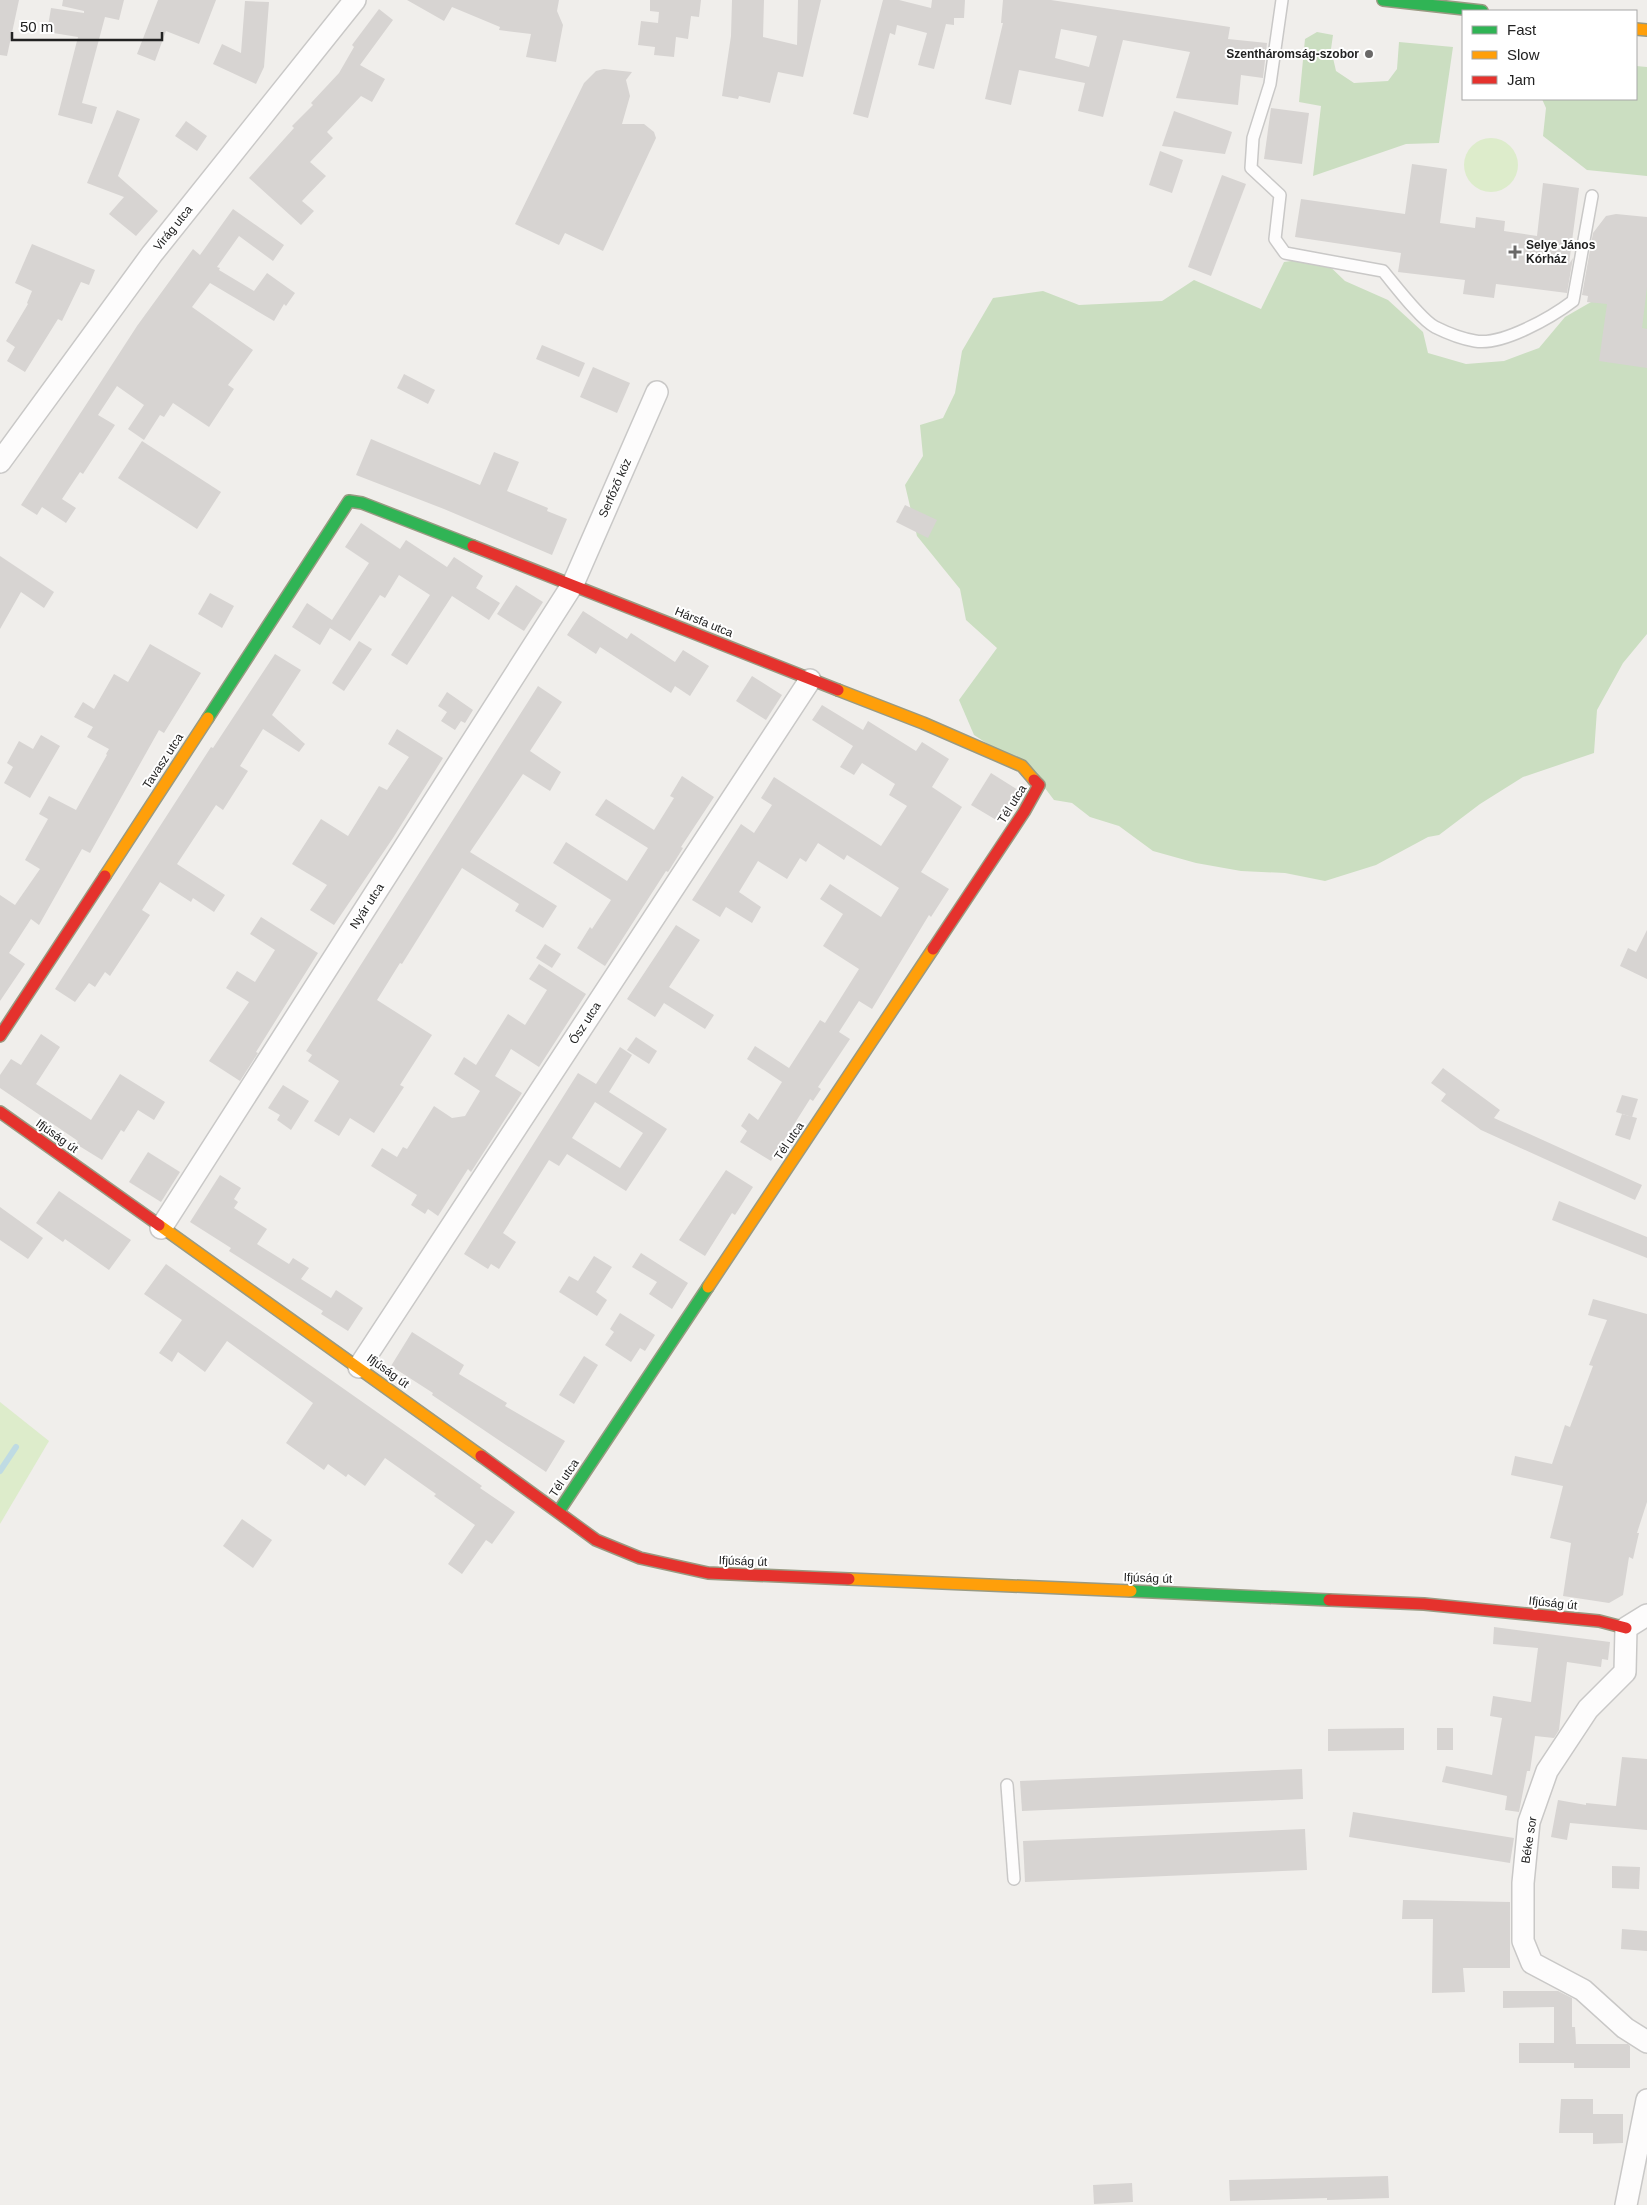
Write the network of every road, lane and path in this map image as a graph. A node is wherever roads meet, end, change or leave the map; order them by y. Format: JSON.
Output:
{"nodes":[{"id":1,"x":355,"y":0,"type":"edge"},
{"id":2,"x":1282,"y":0,"type":"edge"},
{"id":3,"x":1383,"y":0,"type":"edge"},
{"id":4,"x":1473,"y":10,"type":"edge"},
{"id":5,"x":1592,"y":196,"type":"dead end"},
{"id":6,"x":657,"y":392,"type":"dead end"},
{"id":7,"x":0,"y":462,"type":"edge"},
{"id":8,"x":350,"y":501,"type":"joint"},
{"id":9,"x":573,"y":584,"type":"junction"},
{"id":10,"x":810,"y":680,"type":"junction"},
{"id":11,"x":1039,"y":785,"type":"joint"},
{"id":12,"x":0,"y":1036,"type":"edge"},
{"id":13,"x":0,"y":1112,"type":"edge"},
{"id":14,"x":161,"y":1228,"type":"junction"},
{"id":15,"x":359,"y":1367,"type":"junction"},
{"id":16,"x":559,"y":1511,"type":"junction"},
{"id":17,"x":1647,"y":1616,"type":"edge"},
{"id":18,"x":1626,"y":1628,"type":"junction"},
{"id":19,"x":1007,"y":1785,"type":"dead end"},
{"id":20,"x":1014,"y":1880,"type":"dead end"},
{"id":21,"x":1647,"y":2042,"type":"edge"},
{"id":22,"x":1647,"y":2100,"type":"edge"},
{"id":23,"x":1626,"y":2205,"type":"edge"}],
"edges":[{"from":1,"to":7,"type":"street","name":"Virág utca"},
{"from":2,"to":5,"type":"lane"},
{"from":3,"to":4,"type":"street"},
{"from":6,"to":9,"type":"street","name":"Serfőző köz"},
{"from":8,"to":9,"type":"street","name":"Hársfa utca"},
{"from":8,"to":12,"type":"street","name":"Tavasz utca"},
{"from":9,"to":10,"type":"street","name":"Hársfa utca"},
{"from":9,"to":14,"type":"street","name":"Nyár utca"},
{"from":10,"to":11,"type":"street","name":"Hársfa utca"},
{"from":10,"to":15,"type":"street","name":"Ősz utca"},
{"from":11,"to":16,"type":"street","name":"Tél utca"},
{"from":13,"to":14,"type":"street","name":"Ifjúság út"},
{"from":14,"to":15,"type":"street","name":"Ifjúság út"},
{"from":15,"to":16,"type":"street","name":"Ifjúság út"},
{"from":16,"to":18,"type":"street","name":"Ifjúság út"},
{"from":17,"to":18,"type":"street"},
{"from":18,"to":21,"type":"street","name":"Béke sor"},
{"from":19,"to":20,"type":"lane"},
{"from":22,"to":23,"type":"street"}]}
